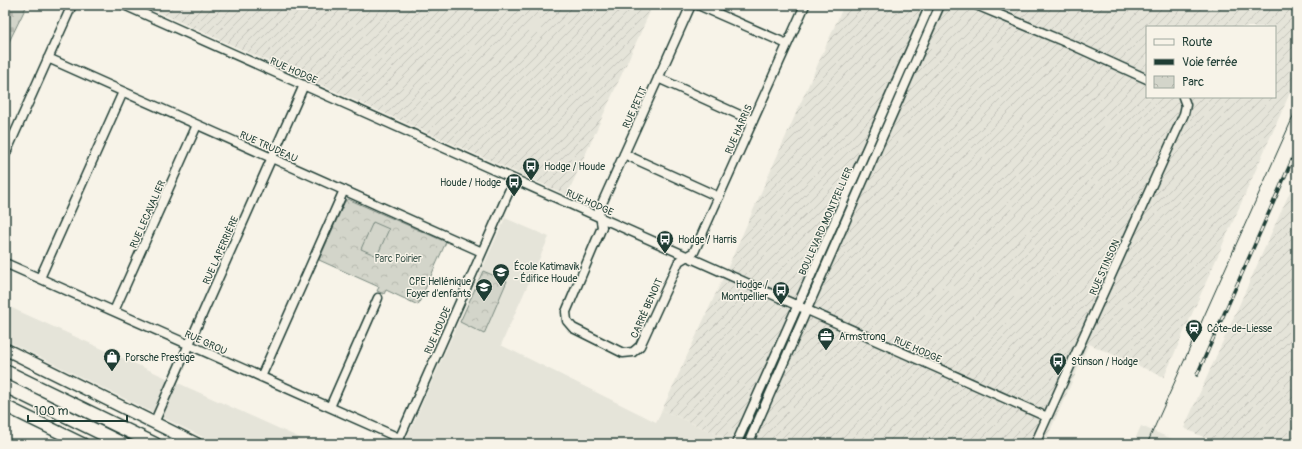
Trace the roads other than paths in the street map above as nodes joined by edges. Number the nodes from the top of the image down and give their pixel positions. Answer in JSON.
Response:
{"nodes":[{"id":1,"x":72,"y":5,"type":"edge"},
{"id":2,"x":124,"y":5,"type":"edge"},
{"id":3,"x":691,"y":5,"type":"edge"},
{"id":4,"x":698,"y":5,"type":"edge"},
{"id":5,"x":805,"y":5,"type":"edge"},
{"id":6,"x":930,"y":5,"type":"edge"},
{"id":7,"x":940,"y":5,"type":"edge"},
{"id":8,"x":976,"y":5,"type":"edge"},
{"id":9,"x":787,"y":44,"type":"junction"},
{"id":10,"x":48,"y":58,"type":"junction"},
{"id":11,"x":658,"y":78,"type":"junction"},
{"id":12,"x":1146,"y":79,"type":"edge"},
{"id":13,"x":304,"y":85,"type":"junction"},
{"id":14,"x":123,"y":92,"type":"junction"},
{"id":15,"x":1183,"y":98,"type":"edge"},
{"id":16,"x":753,"y":121,"type":"junction"},
{"id":17,"x":197,"y":125,"type":"junction"},
{"id":18,"x":624,"y":154,"type":"junction"},
{"id":19,"x":5,"y":155,"type":"edge"},
{"id":20,"x":272,"y":158,"type":"junction"},
{"id":21,"x":514,"y":180,"type":"junction"},
{"id":22,"x":344,"y":190,"type":"junction"},
{"id":23,"x":719,"y":196,"type":"junction"},
{"id":24,"x":601,"y":218,"type":"junction"},
{"id":25,"x":482,"y":252,"type":"junction"},
{"id":26,"x":686,"y":256,"type":"junction"},
{"id":27,"x":5,"y":263,"type":"edge"},
{"id":28,"x":40,"y":278,"type":"junction"},
{"id":29,"x":378,"y":298,"type":"dead end"},
{"id":30,"x":798,"y":306,"type":"junction"},
{"id":31,"x":807,"y":310,"type":"junction"},
{"id":32,"x":114,"y":311,"type":"junction"},
{"id":33,"x":188,"y":344,"type":"junction"},
{"id":34,"x":5,"y":349,"type":"edge"},
{"id":35,"x":5,"y":371,"type":"edge"},
{"id":36,"x":261,"y":377,"type":"junction"},
{"id":37,"x":5,"y":386,"type":"edge"},
{"id":38,"x":5,"y":406,"type":"edge"},
{"id":39,"x":330,"y":407,"type":"junction"},
{"id":40,"x":1047,"y":417,"type":"junction"},
{"id":41,"x":154,"y":423,"type":"junction"},
{"id":42,"x":398,"y":441,"type":"edge"},
{"id":43,"x":83,"y":444,"type":"edge"},
{"id":44,"x":123,"y":444,"type":"edge"},
{"id":45,"x":155,"y":444,"type":"edge"},
{"id":46,"x":197,"y":444,"type":"edge"},
{"id":47,"x":736,"y":444,"type":"edge"},
{"id":48,"x":748,"y":444,"type":"edge"},
{"id":49,"x":1035,"y":444,"type":"edge"}],
"edges":[{"from":1,"to":10,"type":"street"},
{"from":2,"to":13,"type":"street","name":"RUE HODGE"},
{"from":3,"to":11,"type":"street","name":"RUE PETIT"},
{"from":4,"to":9,"type":"street"},
{"from":5,"to":9,"type":"street","name":"RUE HARRIS"},
{"from":6,"to":30,"type":"street","name":"BOULEVARD MONTPELLIER"},
{"from":7,"to":31,"type":"street","name":"BOULEVARD MONTPELLIER"},
{"from":8,"to":12,"type":"street"},
{"from":9,"to":16,"type":"street","name":"RUE HARRIS"},
{"from":10,"to":14,"type":"street","name":"RUE TRUDEAU"},
{"from":10,"to":19,"type":"street"},
{"from":11,"to":16,"type":"street"},
{"from":11,"to":18,"type":"street","name":"RUE PETIT"},
{"from":13,"to":20,"type":"street","name":"RUE LAPERRIÈRE"},
{"from":13,"to":21,"type":"street","name":"RUE HODGE"},
{"from":14,"to":17,"type":"street","name":"RUE TRUDEAU"},
{"from":14,"to":28,"type":"street"},
{"from":15,"to":40,"type":"street","name":"RUE STINSON"},
{"from":16,"to":23,"type":"street","name":"RUE HARRIS"},
{"from":17,"to":20,"type":"street","name":"RUE TRUDEAU"},
{"from":17,"to":32,"type":"street","name":"RUE LECAVALIER"},
{"from":18,"to":23,"type":"street"},
{"from":18,"to":24,"type":"street","name":"RUE PETIT"},
{"from":20,"to":22,"type":"street","name":"RUE TRUDEAU"},
{"from":20,"to":33,"type":"street","name":"RUE LAPERRIÈRE"},
{"from":21,"to":24,"type":"street","name":"RUE HODGE"},
{"from":21,"to":25,"type":"street","name":"RUE HOUDE"},
{"from":22,"to":25,"type":"street","name":"RUE TRUDEAU"},
{"from":22,"to":36,"type":"street"},
{"from":23,"to":26,"type":"street","name":"RUE HARRIS"},
{"from":24,"to":26,"type":"street","name":"RUE HODGE"},
{"from":24,"to":26,"type":"street","name":"CARRÉ BENOIT"},
{"from":25,"to":42,"type":"street","name":"RUE HOUDE"},
{"from":26,"to":30,"type":"street","name":"RUE HODGE"},
{"from":27,"to":28,"type":"street","name":"RUE GROU"},
{"from":28,"to":32,"type":"street","name":"RUE GROU"},
{"from":29,"to":39,"type":"street"},
{"from":30,"to":31,"type":"street","name":"RUE HODGE"},
{"from":30,"to":47,"type":"street","name":"BOULEVARD MONTPELLIER"},
{"from":31,"to":40,"type":"street","name":"RUE HODGE"},
{"from":31,"to":48,"type":"street","name":"BOULEVARD MONTPELLIER"},
{"from":32,"to":33,"type":"street","name":"RUE GROU"},
{"from":33,"to":36,"type":"street","name":"RUE GROU"},
{"from":33,"to":41,"type":"street","name":"RUE LAPERRIÈRE"},
{"from":34,"to":41,"type":"main road"},
{"from":35,"to":45,"type":"highway"},
{"from":36,"to":39,"type":"street","name":"RUE GROU"},
{"from":37,"to":44,"type":"highway"},
{"from":38,"to":43,"type":"main road"},
{"from":39,"to":42,"type":"street","name":"RUE GROU"},
{"from":40,"to":49,"type":"street","name":"RUE STINSON"},
{"from":41,"to":46,"type":"main road"}]}
